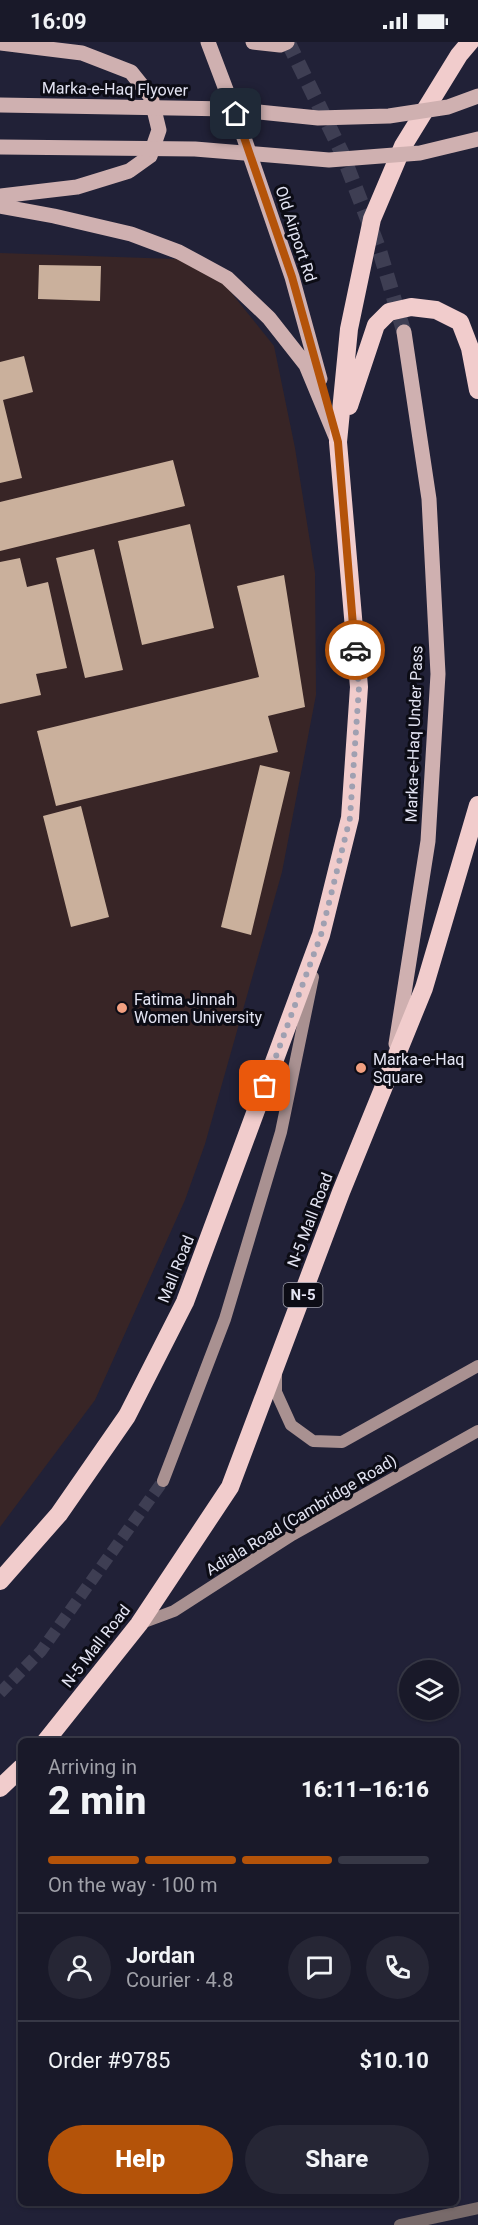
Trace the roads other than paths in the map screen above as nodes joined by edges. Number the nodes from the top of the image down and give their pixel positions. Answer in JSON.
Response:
{"nodes":[{"id":1,"x":208,"y":42,"type":"edge"},
{"id":2,"x":253,"y":42,"type":"edge"},
{"id":3,"x":287,"y":42,"type":"edge"},
{"id":4,"x":470,"y":42,"type":"edge"},
{"id":5,"x":0,"y":43,"type":"edge"},
{"id":6,"x":478,"y":96,"type":"edge"},
{"id":7,"x":0,"y":105,"type":"edge"},
{"id":8,"x":478,"y":139,"type":"edge"},
{"id":9,"x":0,"y":147,"type":"edge"},
{"id":10,"x":0,"y":196,"type":"edge"},
{"id":11,"x":0,"y":206,"type":"edge"},
{"id":12,"x":404,"y":332,"type":"tunnel mouth"},
{"id":13,"x":478,"y":390,"type":"edge"},
{"id":14,"x":338,"y":442,"type":"junction"},
{"id":15,"x":478,"y":805,"type":"edge"},
{"id":16,"x":321,"y":935,"type":"junction"},
{"id":17,"x":393,"y":1065,"type":"junction"},
{"id":18,"x":276,"y":1364,"type":"junction"},
{"id":19,"x":478,"y":1366,"type":"edge"},
{"id":20,"x":478,"y":1431,"type":"edge"},
{"id":21,"x":163,"y":1481,"type":"tunnel mouth"},
{"id":22,"x":0,"y":1581,"type":"edge"},
{"id":23,"x":139,"y":1624,"type":"junction"},
{"id":24,"x":48,"y":1738,"type":"edge"},
{"id":25,"x":18,"y":1771,"type":"edge"},
{"id":26,"x":0,"y":1788,"type":"edge"},
{"id":27,"x":478,"y":2208,"type":"edge"},
{"id":28,"x":400,"y":2225,"type":"edge"}],
"edges":[{"from":1,"to":14,"type":"main road","name":"Old Airport Rd"},
{"from":2,"to":3,"type":"main road"},
{"from":4,"to":14,"type":"highway"},
{"from":5,"to":10,"type":"main road"},
{"from":6,"to":7,"type":"main road","name":"Marka-e-Haq Flyover","bridge":true},
{"from":8,"to":9,"type":"main road","bridge":true},
{"from":11,"to":14,"type":"main road"},
{"from":12,"to":17,"type":"main road","name":"Marka-e-Haq Under Pass"},
{"from":13,"to":14,"type":"highway"},
{"from":14,"to":16,"type":"highway","name":"Mall Road"},
{"from":15,"to":17,"type":"highway","name":"N-5 Mall Road","number":"N-5"},
{"from":16,"to":21,"type":"main road"},
{"from":16,"to":22,"type":"highway","name":"Mall Road"},
{"from":17,"to":18,"type":"highway","name":"N-5 Mall Road","number":"N-5"},
{"from":18,"to":19,"type":"main road"},
{"from":18,"to":23,"type":"highway","name":"N-5 Mall Road","number":"N-5"},
{"from":20,"to":23,"type":"main road","name":"Adiala Road (Cambridge Road)"},
{"from":23,"to":24,"type":"highway","name":"N-5 Mall Road","number":"N-5"},
{"from":25,"to":26,"type":"highway"},
{"from":27,"to":28,"type":"street"}]}
